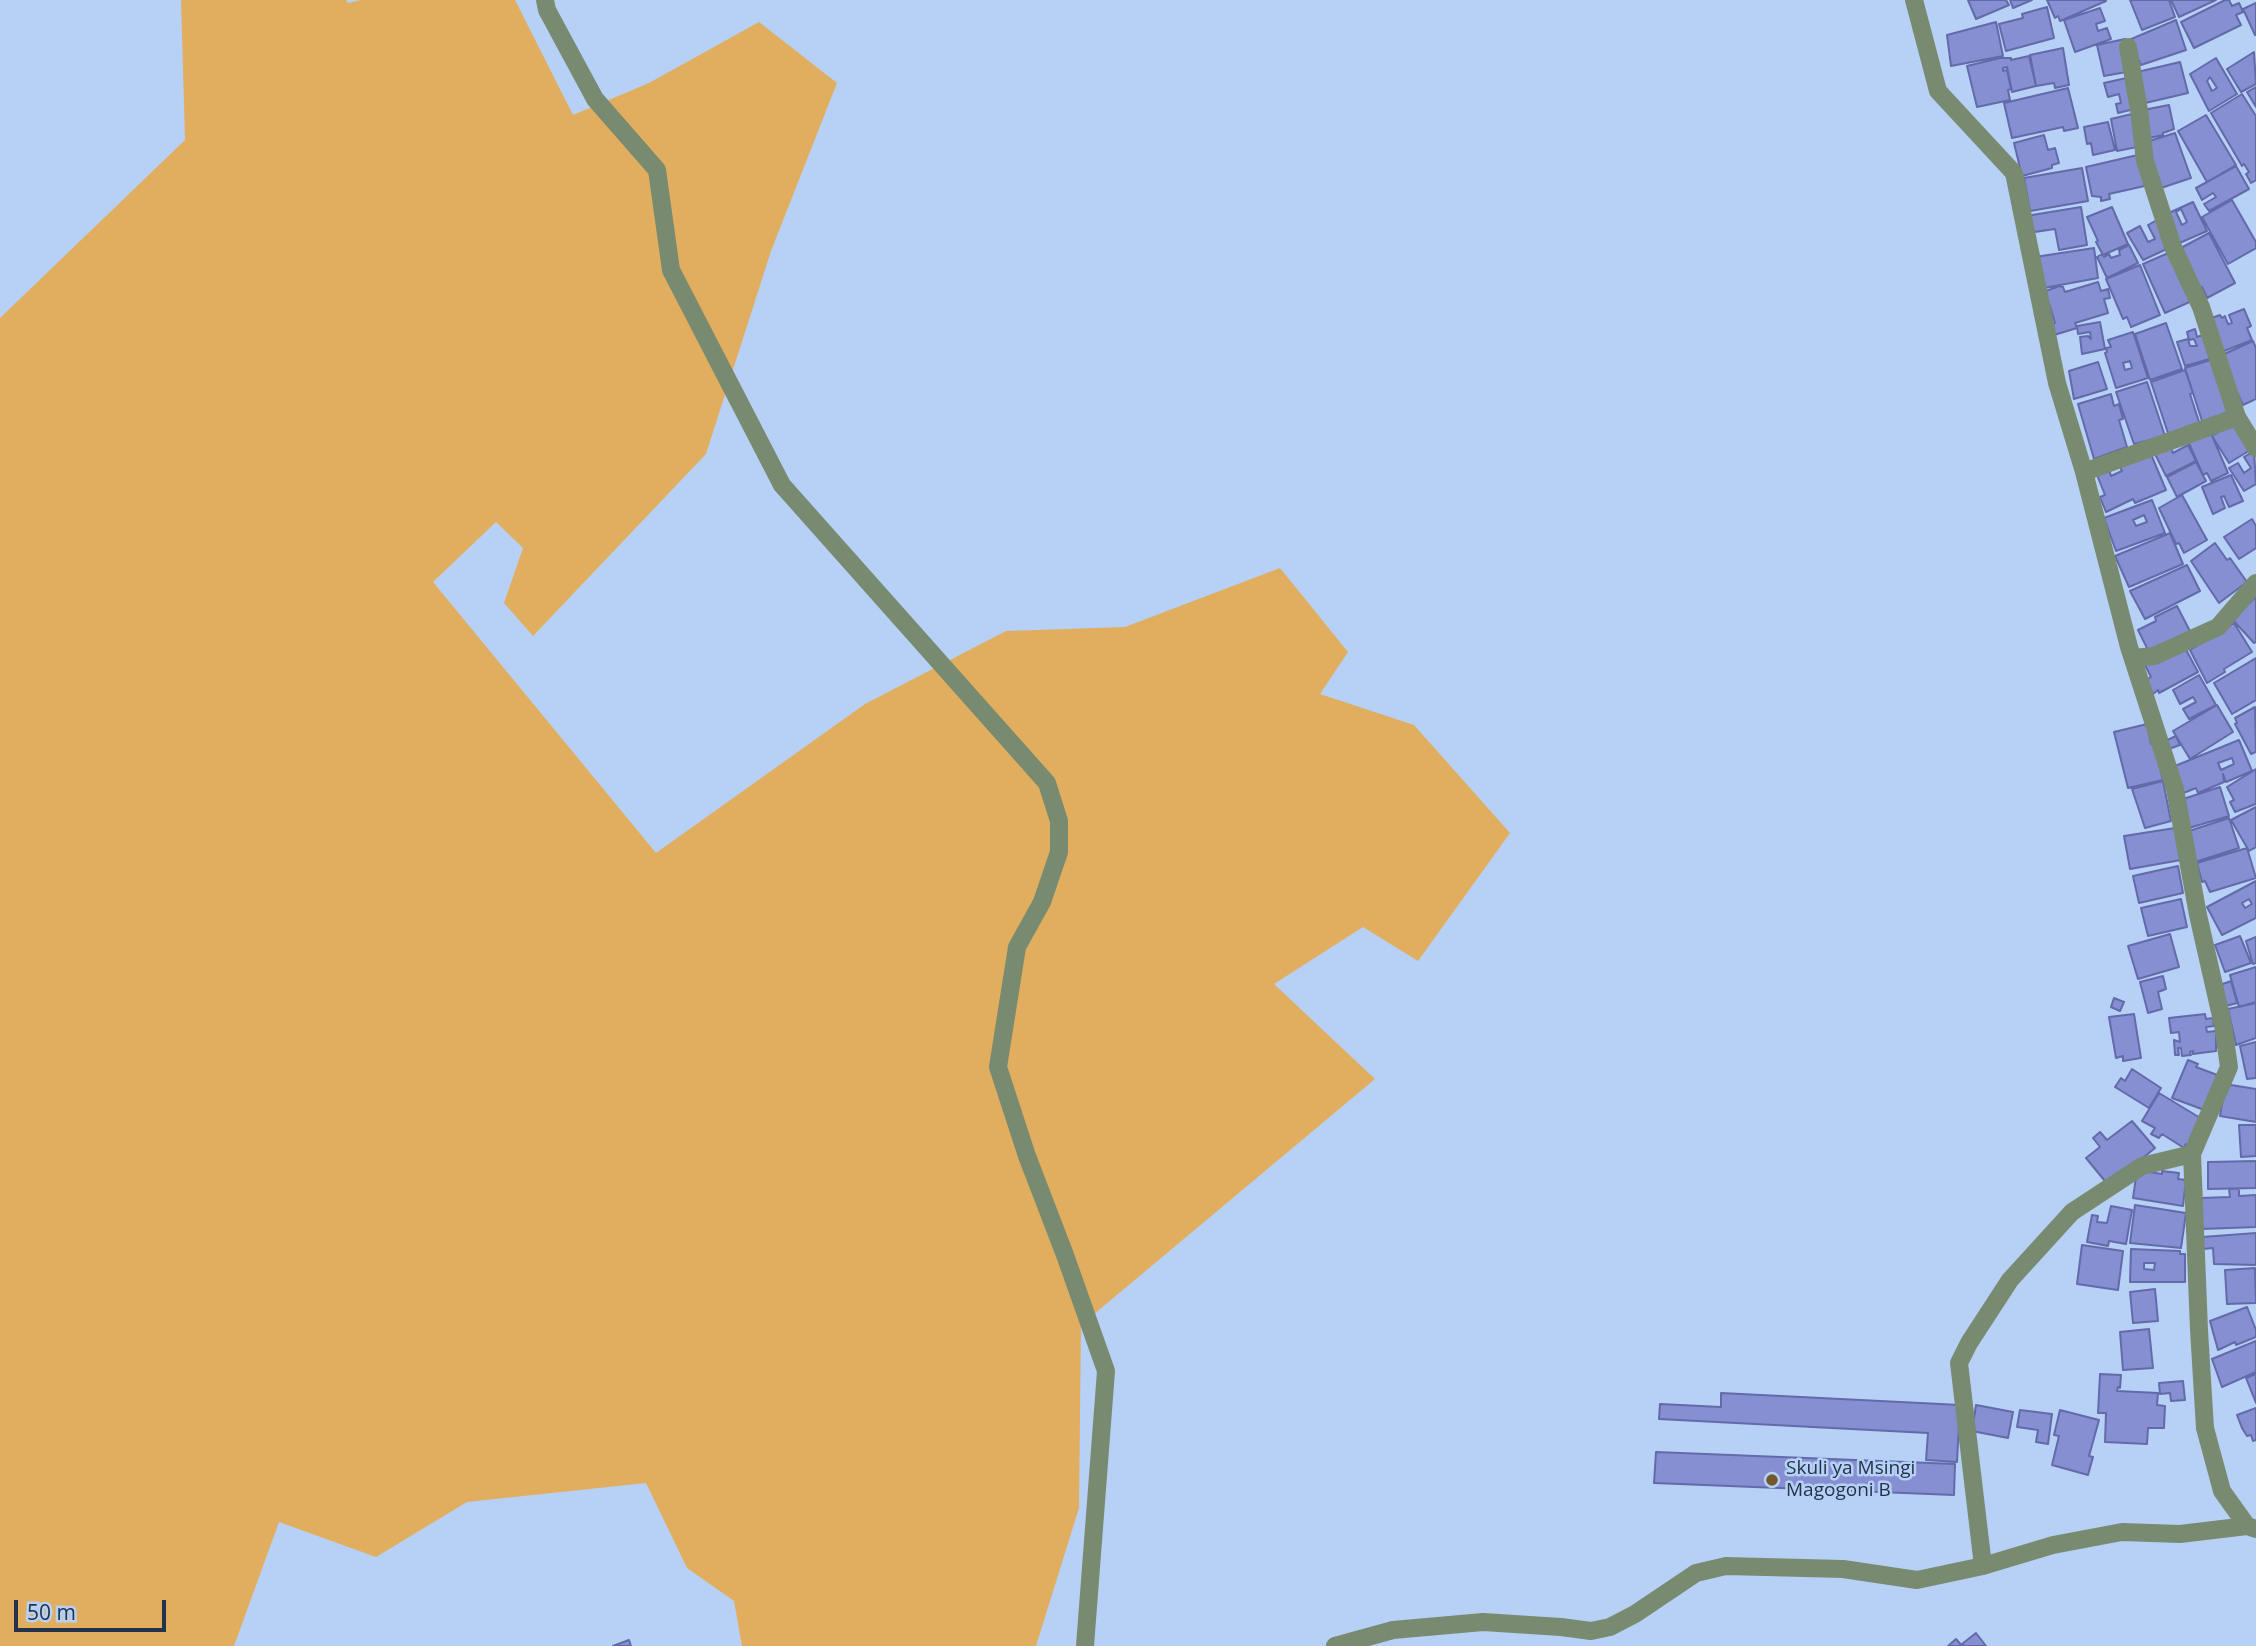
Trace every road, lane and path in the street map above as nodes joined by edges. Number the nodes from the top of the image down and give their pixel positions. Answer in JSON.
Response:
{"nodes":[{"id":1,"x":545,"y":0,"type":"edge"},
{"id":2,"x":1914,"y":0,"type":"edge"},
{"id":3,"x":2128,"y":47,"type":"dead end"},
{"id":4,"x":2237,"y":418,"type":"junction"},
{"id":5,"x":2256,"y":447,"type":"edge"},
{"id":6,"x":2084,"y":472,"type":"junction"},
{"id":7,"x":2256,"y":583,"type":"edge"},
{"id":8,"x":2133,"y":658,"type":"junction"},
{"id":9,"x":2192,"y":1154,"type":"junction"},
{"id":10,"x":2251,"y":1527,"type":"edge"},
{"id":11,"x":1983,"y":1566,"type":"junction"},
{"id":12,"x":1085,"y":1646,"type":"edge"},
{"id":13,"x":1335,"y":1646,"type":"edge"}],
"edges":[{"from":1,"to":12,"type":"street"},
{"from":2,"to":6,"type":"street"},
{"from":3,"to":4,"type":"street"},
{"from":4,"to":5,"type":"street"},
{"from":4,"to":6,"type":"street"},
{"from":6,"to":8,"type":"street"},
{"from":7,"to":8,"type":"street"},
{"from":8,"to":9,"type":"street"},
{"from":9,"to":10,"type":"street"},
{"from":9,"to":11,"type":"street"},
{"from":10,"to":11,"type":"street"},
{"from":11,"to":13,"type":"street"}]}
